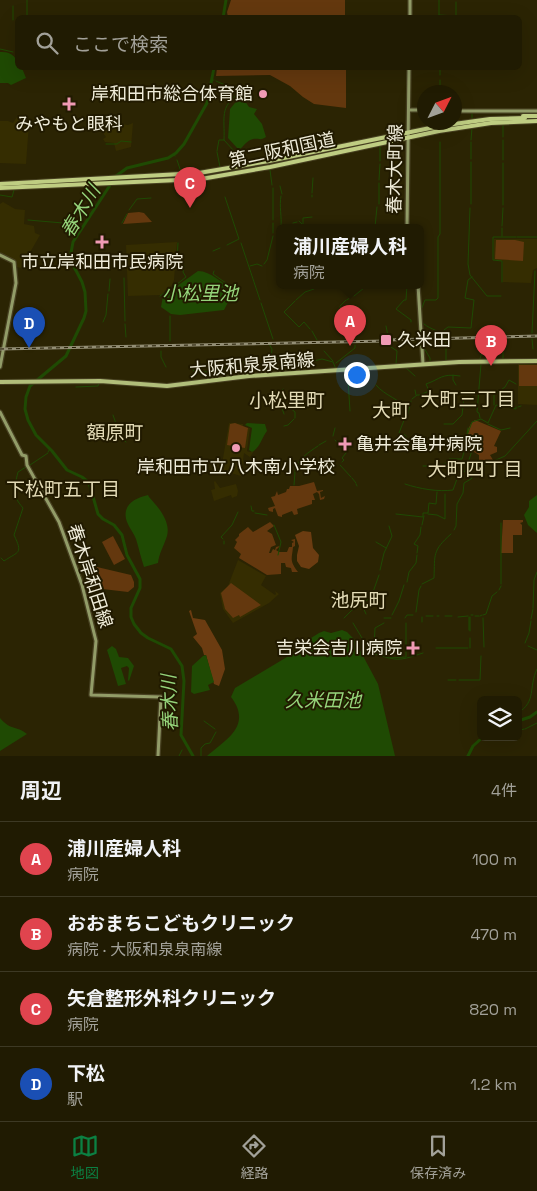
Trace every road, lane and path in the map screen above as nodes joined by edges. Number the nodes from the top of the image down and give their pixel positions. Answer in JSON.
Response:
{"nodes":[{"id":1,"x":410,"y":0,"type":"edge"},
{"id":2,"x":410,"y":15,"type":"edge"},
{"id":3,"x":409,"y":70,"type":"edge"},
{"id":4,"x":409,"y":110,"type":"junction"},
{"id":5,"x":417,"y":110,"type":"edge"},
{"id":6,"x":462,"y":110,"type":"edge"},
{"id":7,"x":537,"y":111,"type":"edge"},
{"id":8,"x":537,"y":119,"type":"edge"},
{"id":9,"x":506,"y":120,"type":"junction"},
{"id":10,"x":409,"y":135,"type":"junction"},
{"id":11,"x":0,"y":184,"type":"edge"},
{"id":12,"x":0,"y":188,"type":"edge"},
{"id":13,"x":408,"y":224,"type":"edge"},
{"id":14,"x":0,"y":255,"type":"edge"},
{"id":15,"x":418,"y":289,"type":"edge"},
{"id":16,"x":537,"y":361,"type":"edge"},
{"id":17,"x":423,"y":364,"type":"junction"},
{"id":18,"x":0,"y":367,"type":"edge"},
{"id":19,"x":0,"y":382,"type":"edge"},
{"id":20,"x":0,"y":412,"type":"edge"},
{"id":21,"x":158,"y":756,"type":"edge"}],
"edges":[{"from":1,"to":2,"type":"main road"},
{"from":3,"to":4,"type":"main road","name":"春木大町線"},
{"from":4,"to":5,"type":"main road"},
{"from":4,"to":10,"type":"main road","name":"春木大町線"},
{"from":6,"to":7,"type":"main road"},
{"from":8,"to":9,"type":"highway"},
{"from":8,"to":9,"type":"highway","name":"第二阪和国道"},
{"from":8,"to":9,"type":"highway"},
{"from":9,"to":10,"type":"highway","name":"第二阪和国道"},
{"from":10,"to":11,"type":"highway","name":"第二阪和国道"},
{"from":10,"to":12,"type":"highway","name":"第二阪和国道"},
{"from":10,"to":13,"type":"main road","name":"春木大町線"},
{"from":14,"to":18,"type":"main road"},
{"from":15,"to":17,"type":"main road"},
{"from":16,"to":17,"type":"main road","name":"大阪和泉泉南線"},
{"from":17,"to":19,"type":"main road","name":"大阪和泉泉南線"},
{"from":20,"to":21,"type":"main road","name":"春木岸和田線"}]}
